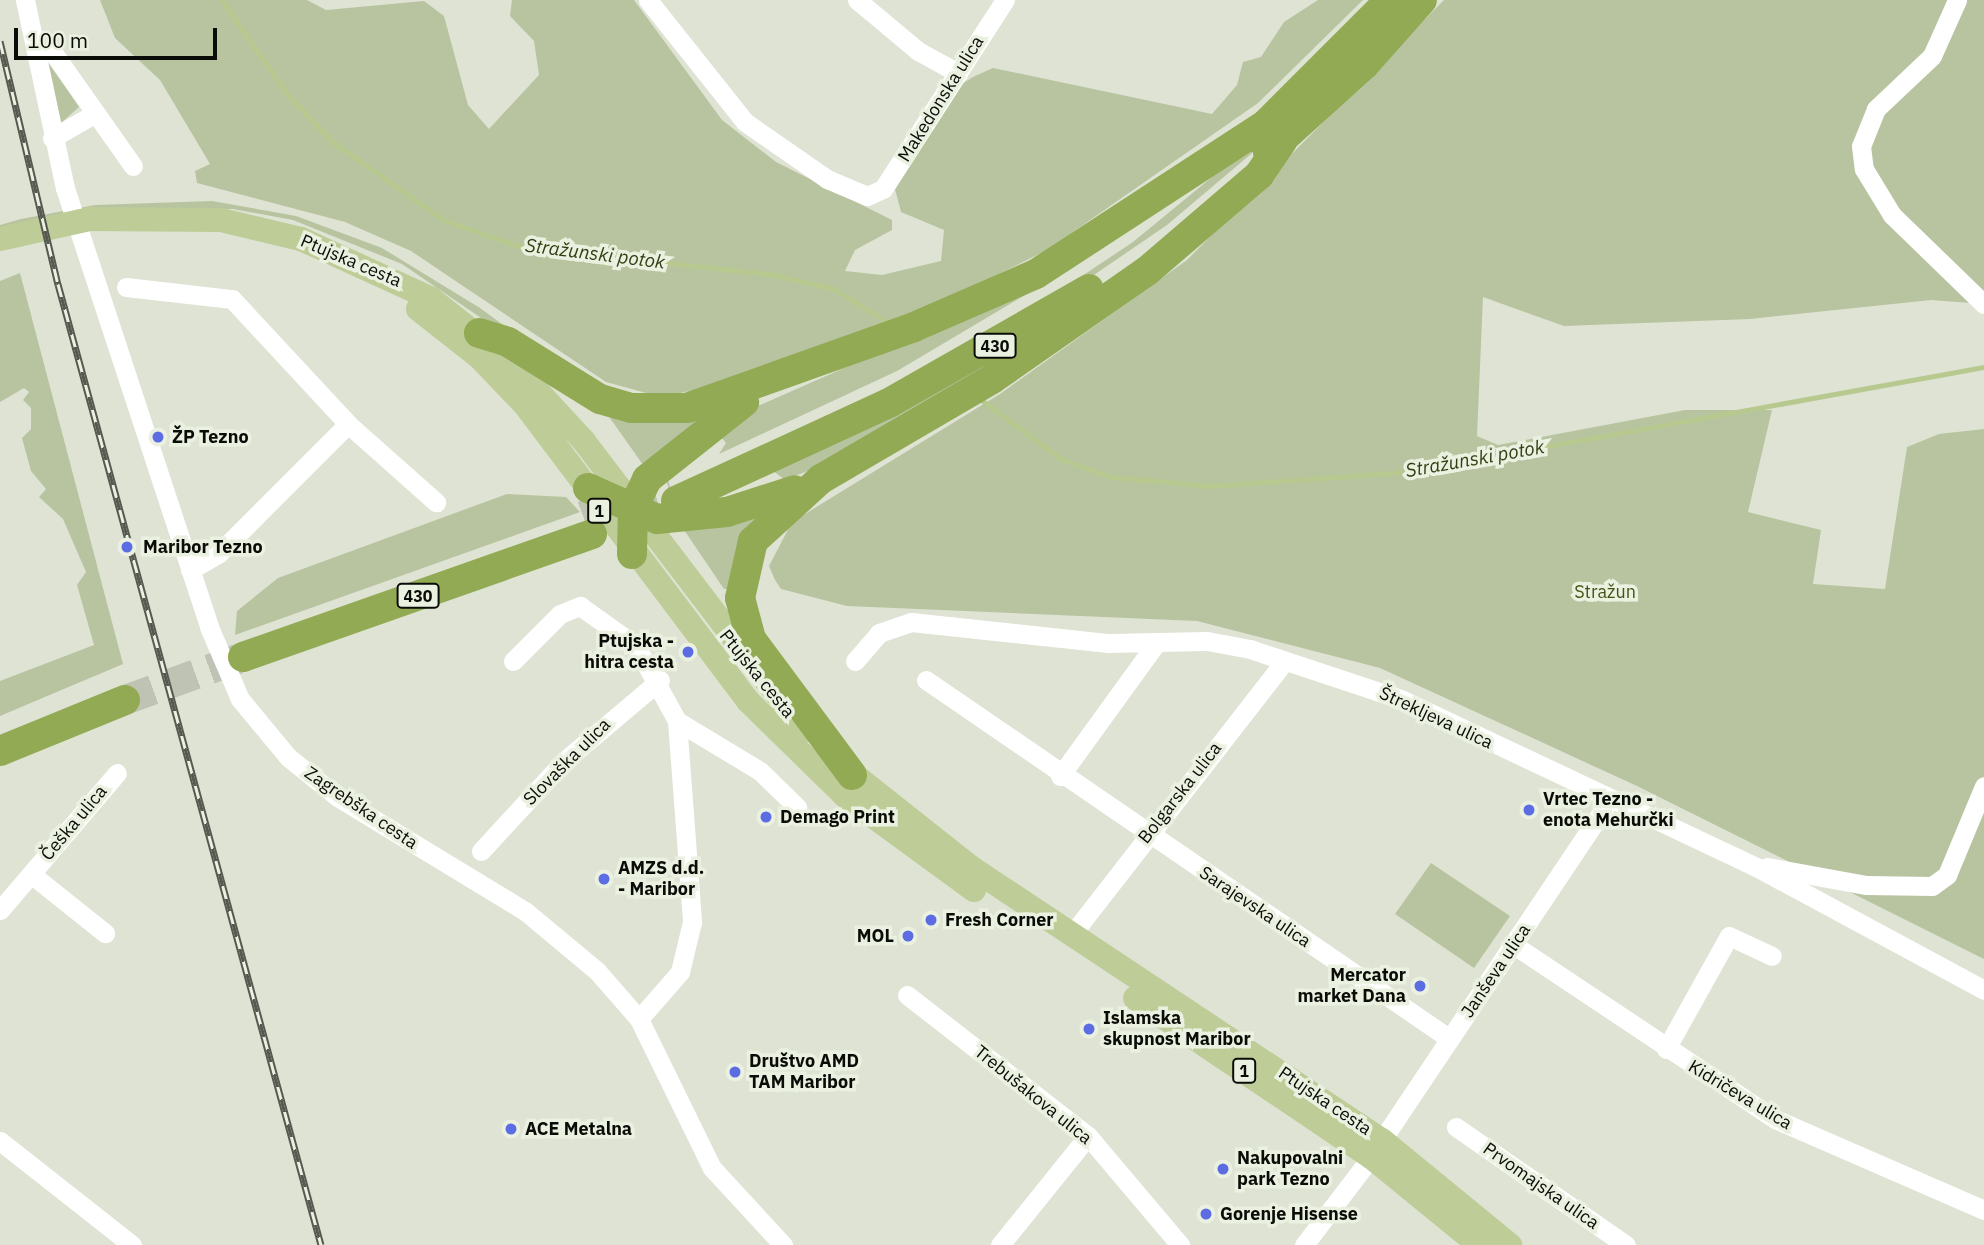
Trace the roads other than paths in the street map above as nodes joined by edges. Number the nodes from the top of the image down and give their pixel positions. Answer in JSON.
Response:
{"nodes":[{"id":1,"x":25,"y":0,"type":"edge"},
{"id":2,"x":648,"y":0,"type":"edge"},
{"id":3,"x":857,"y":0,"type":"edge"},
{"id":4,"x":1005,"y":0,"type":"edge"},
{"id":5,"x":1390,"y":0,"type":"edge"},
{"id":6,"x":1422,"y":0,"type":"edge"},
{"id":7,"x":1957,"y":0,"type":"edge"},
{"id":8,"x":54,"y":54,"type":"dead end"},
{"id":9,"x":958,"y":73,"type":"junction"},
{"id":10,"x":94,"y":114,"type":"junction"},
{"id":11,"x":1275,"y":132,"type":"junction"},
{"id":12,"x":52,"y":138,"type":"junction"},
{"id":13,"x":133,"y":166,"type":"dead end"},
{"id":14,"x":0,"y":239,"type":"edge"},
{"id":15,"x":0,"y":254,"type":"edge"},
{"id":16,"x":126,"y":288,"type":"dead end"},
{"id":17,"x":1984,"y":304,"type":"edge"},
{"id":18,"x":479,"y":333,"type":"junction"},
{"id":19,"x":809,"y":367,"type":"junction"},
{"id":20,"x":348,"y":424,"type":"junction"},
{"id":21,"x":821,"y":479,"type":"junction"},
{"id":22,"x":672,"y":492,"type":"tunnel mouth"},
{"id":23,"x":436,"y":502,"type":"dead end"},
{"id":24,"x":633,"y":508,"type":"junction"},
{"id":25,"x":588,"y":513,"type":"junction"},
{"id":26,"x":632,"y":554,"type":"junction"},
{"id":27,"x":190,"y":570,"type":"junction"},
{"id":28,"x":1157,"y":642,"type":"junction"},
{"id":29,"x":240,"y":648,"type":"tunnel mouth"},
{"id":30,"x":513,"y":661,"type":"dead end"},
{"id":31,"x":855,"y":661,"type":"dead end"},
{"id":32,"x":1283,"y":663,"type":"junction"},
{"id":33,"x":660,"y":680,"type":"junction"},
{"id":34,"x":926,"y":680,"type":"dead end"},
{"id":35,"x":677,"y":721,"type":"junction"},
{"id":36,"x":0,"y":731,"type":"edge"},
{"id":37,"x":0,"y":751,"type":"edge"},
{"id":38,"x":117,"y":773,"type":"dead end"},
{"id":39,"x":852,"y":775,"type":"junction"},
{"id":40,"x":1060,"y":776,"type":"junction"},
{"id":41,"x":1984,"y":786,"type":"edge"},
{"id":42,"x":1609,"y":802,"type":"junction"},
{"id":43,"x":797,"y":807,"type":"dead end"},
{"id":44,"x":1148,"y":834,"type":"junction"},
{"id":45,"x":481,"y":852,"type":"dead end"},
{"id":46,"x":1756,"y":867,"type":"junction"},
{"id":47,"x":31,"y":874,"type":"junction"},
{"id":48,"x":0,"y":911,"type":"edge"},
{"id":49,"x":1080,"y":925,"type":"dead end"},
{"id":50,"x":105,"y":933,"type":"dead end"},
{"id":51,"x":1514,"y":945,"type":"junction"},
{"id":52,"x":1772,"y":956,"type":"dead end"},
{"id":53,"x":1984,"y":990,"type":"edge"},
{"id":54,"x":907,"y":995,"type":"dead end"},
{"id":55,"x":639,"y":1019,"type":"junction"},
{"id":56,"x":1450,"y":1039,"type":"junction"},
{"id":57,"x":1666,"y":1049,"type":"junction"},
{"id":58,"x":1456,"y":1127,"type":"dead end"},
{"id":59,"x":1087,"y":1136,"type":"junction"},
{"id":60,"x":0,"y":1141,"type":"edge"},
{"id":61,"x":1377,"y":1149,"type":"junction"},
{"id":62,"x":1984,"y":1210,"type":"edge"},
{"id":63,"x":1177,"y":1242,"type":"edge"},
{"id":64,"x":132,"y":1245,"type":"edge"},
{"id":65,"x":783,"y":1245,"type":"edge"},
{"id":66,"x":1000,"y":1245,"type":"edge"},
{"id":67,"x":1304,"y":1245,"type":"edge"},
{"id":68,"x":1479,"y":1245,"type":"edge"},
{"id":69,"x":1510,"y":1245,"type":"edge"},
{"id":70,"x":1626,"y":1245,"type":"edge"}],
"edges":[{"from":1,"to":12,"type":"street"},
{"from":2,"to":9,"type":"street","name":"Makedonska ulica"},
{"from":3,"to":9,"type":"street"},
{"from":4,"to":9,"type":"street","name":"Makedonska ulica"},
{"from":5,"to":11,"type":"highway","number":"430"},
{"from":6,"to":11,"type":"highway","number":"430"},
{"from":7,"to":17,"type":"street"},
{"from":8,"to":10,"type":"street"},
{"from":10,"to":12,"type":"street"},
{"from":10,"to":13,"type":"street"},
{"from":11,"to":19,"type":"highway"},
{"from":11,"to":21,"type":"highway"},
{"from":11,"to":22,"type":"highway","number":"430"},
{"from":12,"to":27,"type":"street","name":"Zagrebška cesta"},
{"from":14,"to":18,"type":"main road","name":"Ptujska cesta","number":"1"},
{"from":15,"to":25,"type":"main road","name":"Ptujska cesta","number":"1"},
{"from":16,"to":20,"type":"street"},
{"from":18,"to":19,"type":"highway"},
{"from":18,"to":24,"type":"main road","name":"Ptujska cesta","number":"1"},
{"from":19,"to":24,"type":"highway"},
{"from":20,"to":23,"type":"street"},
{"from":20,"to":27,"type":"street"},
{"from":21,"to":24,"type":"highway"},
{"from":21,"to":39,"type":"highway"},
{"from":24,"to":25,"type":"highway"},
{"from":24,"to":26,"type":"highway"},
{"from":24,"to":39,"type":"main road","name":"Ptujska cesta","number":"1"},
{"from":25,"to":26,"type":"main road","name":"Ptujska cesta","number":"1"},
{"from":25,"to":29,"type":"highway","number":"430"},
{"from":26,"to":61,"type":"main road","name":"Ptujska cesta","number":"1"},
{"from":27,"to":55,"type":"street","name":"Zagrebška cesta"},
{"from":28,"to":31,"type":"street","name":"Štrekljeva ulica"},
{"from":28,"to":32,"type":"street","name":"Štrekljeva ulica"},
{"from":28,"to":40,"type":"street"},
{"from":30,"to":33,"type":"street"},
{"from":32,"to":42,"type":"street","name":"Štrekljeva ulica"},
{"from":32,"to":44,"type":"street","name":"Bolgarska ulica"},
{"from":33,"to":35,"type":"street"},
{"from":33,"to":45,"type":"street","name":"Slovaška ulica"},
{"from":34,"to":40,"type":"street","name":"Sarajevska ulica"},
{"from":35,"to":43,"type":"street"},
{"from":35,"to":55,"type":"street"},
{"from":36,"to":37,"type":"highway"},
{"from":38,"to":47,"type":"street","name":"Češka ulica"},
{"from":39,"to":61,"type":"main road","name":"Ptujska cesta","number":"1"},
{"from":40,"to":44,"type":"street","name":"Sarajevska ulica"},
{"from":41,"to":46,"type":"street"},
{"from":42,"to":46,"type":"street","name":"Štrekljeva ulica"},
{"from":42,"to":51,"type":"street","name":"Janševa ulica"},
{"from":44,"to":49,"type":"street","name":"Bolgarska ulica"},
{"from":44,"to":56,"type":"street","name":"Sarajevska ulica"},
{"from":46,"to":53,"type":"street","name":"Štrekljeva ulica"},
{"from":47,"to":48,"type":"street","name":"Češka ulica"},
{"from":47,"to":50,"type":"street","name":"Češka ulica"},
{"from":51,"to":56,"type":"street","name":"Janševa ulica"},
{"from":51,"to":57,"type":"street","name":"Kidričeva ulica"},
{"from":52,"to":57,"type":"street"},
{"from":54,"to":59,"type":"street","name":"Trebušakova ulica"},
{"from":55,"to":65,"type":"street","name":"Zagrebška cesta"},
{"from":56,"to":61,"type":"street","name":"Janševa ulica"},
{"from":57,"to":62,"type":"street","name":"Kidričeva ulica"},
{"from":58,"to":70,"type":"street","name":"Prvomajska ulica"},
{"from":59,"to":63,"type":"street","name":"Trebušakova ulica"},
{"from":59,"to":66,"type":"street"},
{"from":60,"to":64,"type":"street"},
{"from":61,"to":67,"type":"street","name":"Janševa ulica"},
{"from":61,"to":68,"type":"main road","name":"Ptujska cesta","number":"1"},
{"from":61,"to":69,"type":"main road","name":"Ptujska cesta","number":"1"}]}
